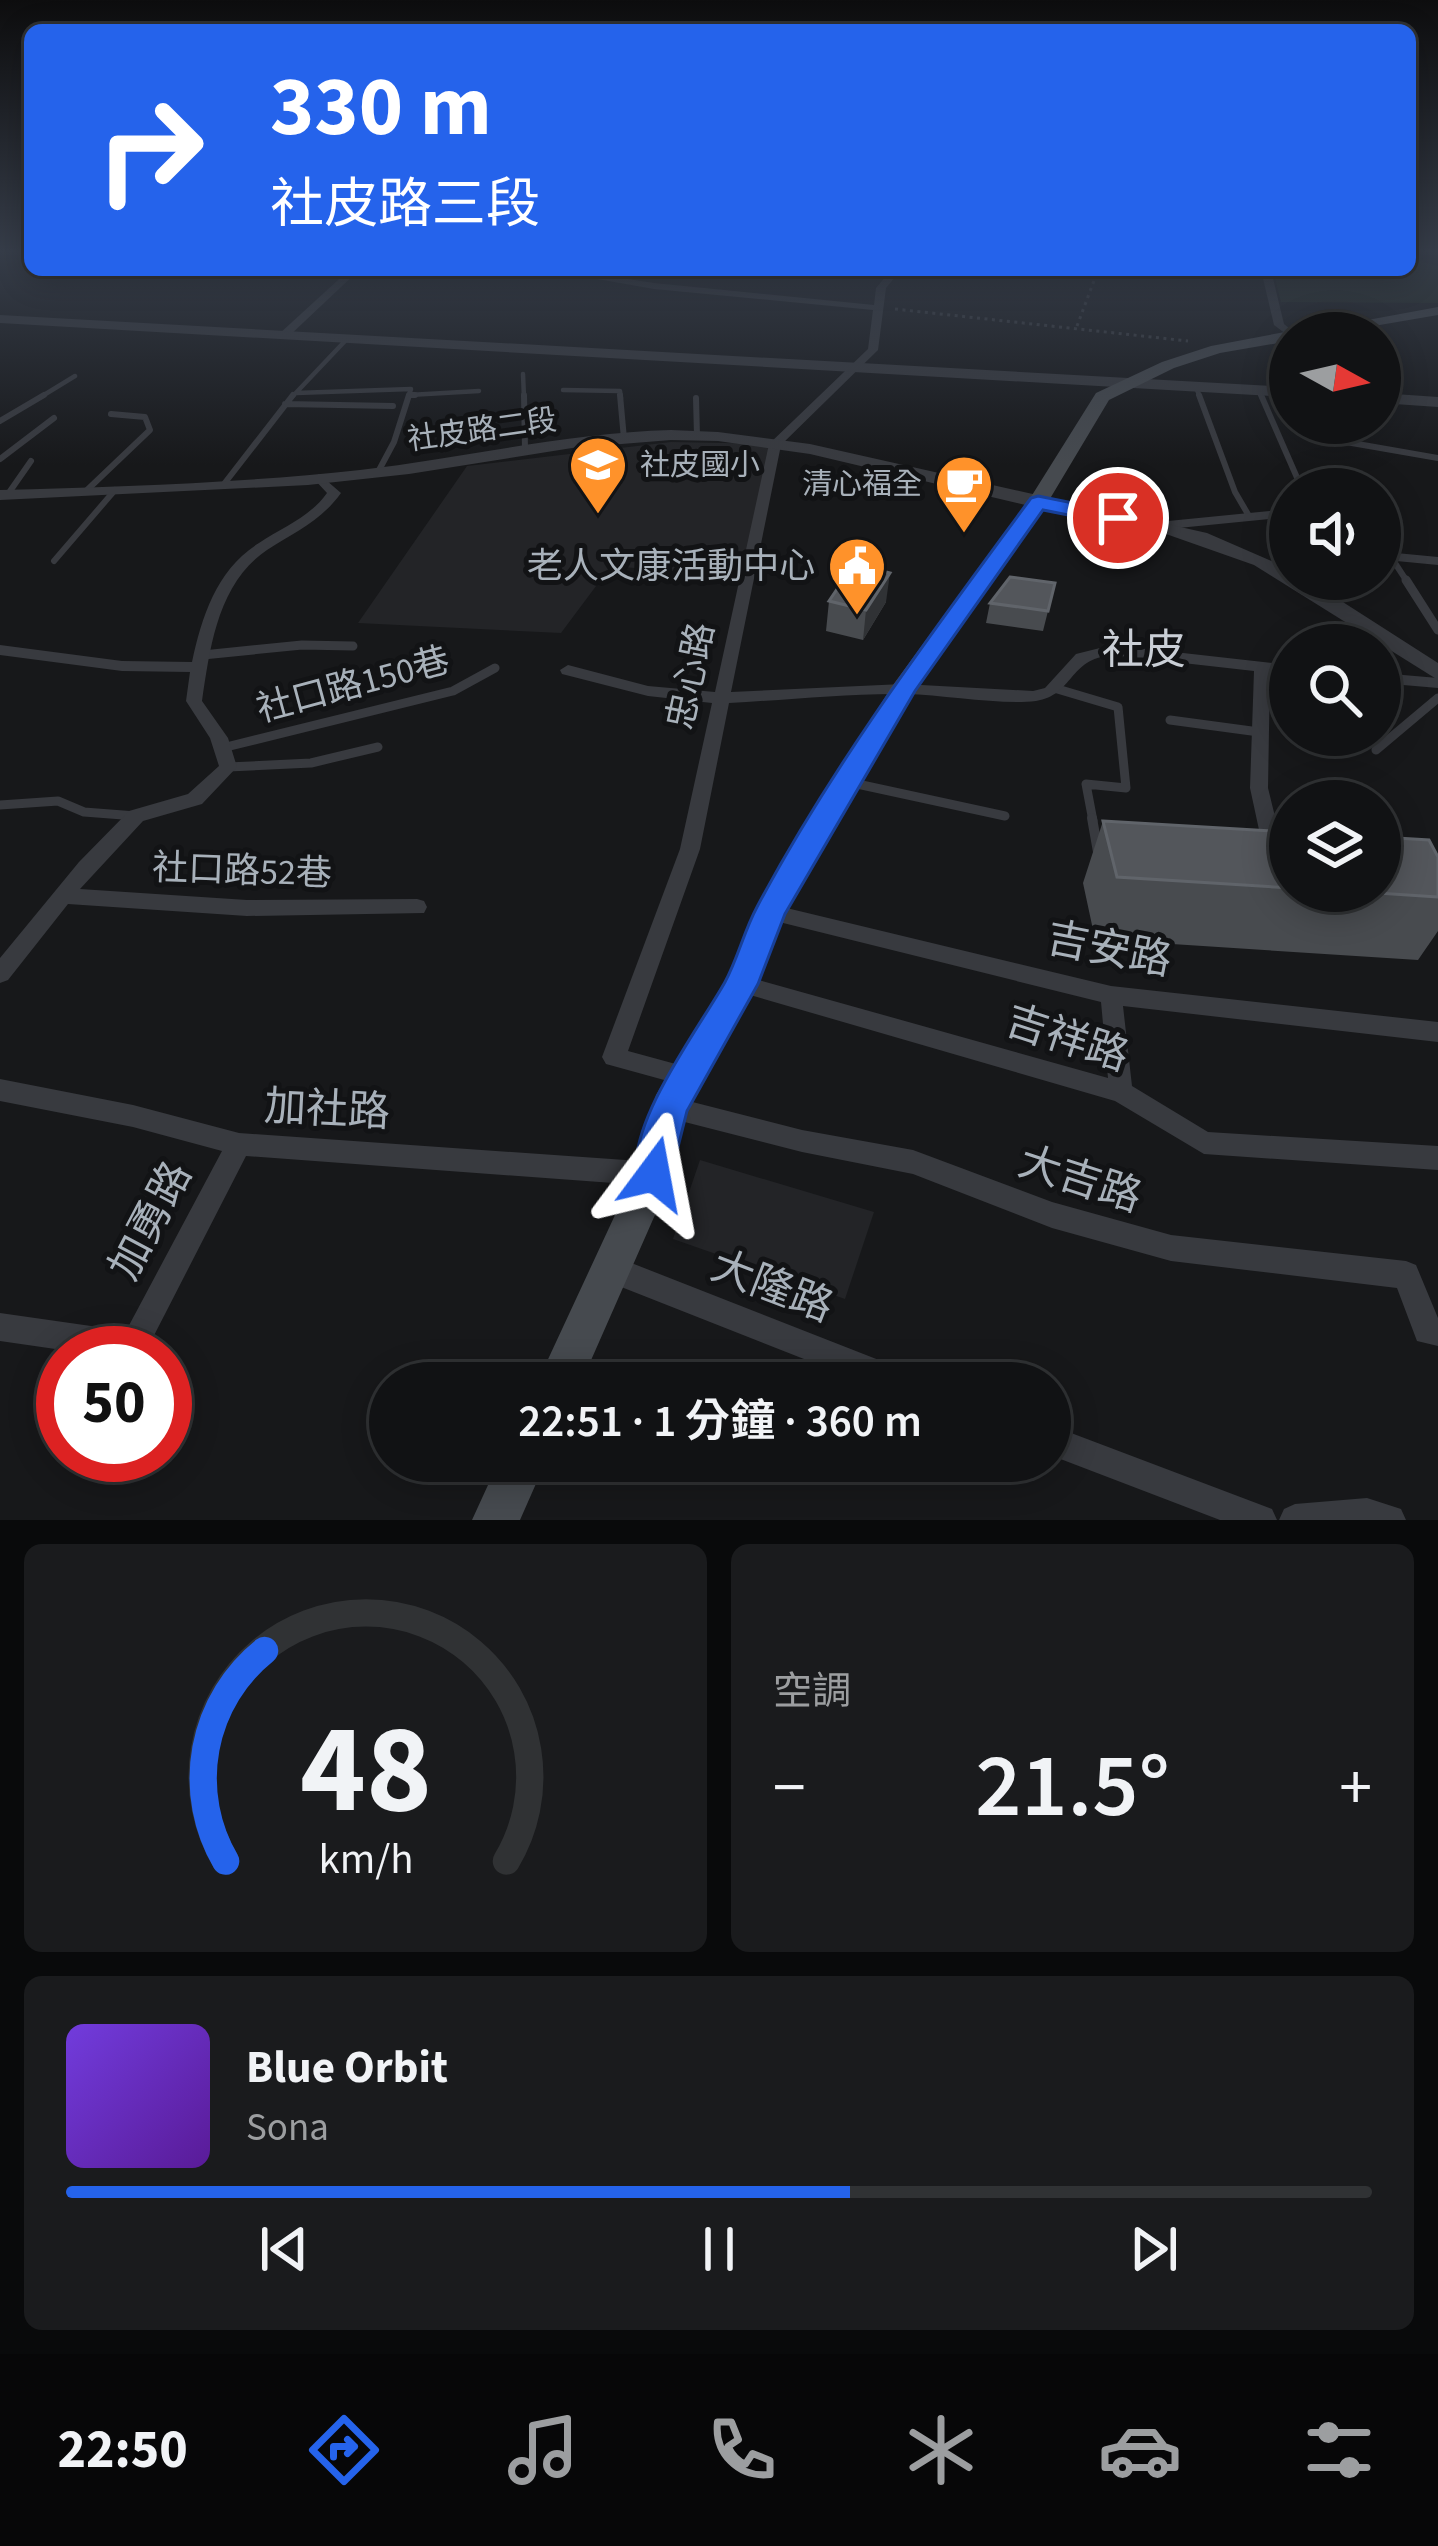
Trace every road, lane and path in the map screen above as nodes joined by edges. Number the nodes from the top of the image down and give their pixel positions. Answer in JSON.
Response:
{"nodes":[{"id":1,"x":62,"y":323,"type":"edge"},
{"id":2,"x":299,"y":323,"type":"edge"},
{"id":3,"x":877,"y":323,"type":"edge"},
{"id":4,"x":1026,"y":323,"type":"edge"},
{"id":5,"x":1078,"y":323,"type":"edge"},
{"id":6,"x":1076,"y":328,"type":"junction"},
{"id":7,"x":284,"y":337,"type":"junction"},
{"id":8,"x":1269,"y":339,"type":"edge"},
{"id":9,"x":346,"y":340,"type":"junction"},
{"id":10,"x":1217,"y":349,"type":"junction"},
{"id":11,"x":855,"y":368,"type":"junction"},
{"id":12,"x":524,"y":374,"type":"dead end"},
{"id":13,"x":75,"y":376,"type":"dead end"},
{"id":14,"x":1125,"y":382,"type":"junction"},
{"id":15,"x":1196,"y":386,"type":"junction"},
{"id":16,"x":563,"y":390,"type":"dead end"},
{"id":17,"x":1258,"y":390,"type":"junction"},
{"id":18,"x":1269,"y":391,"type":"edge"},
{"id":19,"x":478,"y":392,"type":"dead end"},
{"id":20,"x":296,"y":393,"type":"junction"},
{"id":21,"x":409,"y":395,"type":"junction"},
{"id":22,"x":696,"y":398,"type":"dead end"},
{"id":23,"x":1401,"y":399,"type":"edge"},
{"id":24,"x":1438,"y":402,"type":"edge"},
{"id":25,"x":285,"y":404,"type":"junction"},
{"id":26,"x":393,"y":406,"type":"dead end"},
{"id":27,"x":111,"y":414,"type":"dead end"},
{"id":28,"x":54,"y":418,"type":"dead end"},
{"id":29,"x":0,"y":422,"type":"edge"},
{"id":30,"x":698,"y":436,"type":"junction"},
{"id":31,"x":624,"y":439,"type":"junction"},
{"id":32,"x":775,"y":444,"type":"junction"},
{"id":33,"x":1358,"y":444,"type":"edge"},
{"id":34,"x":525,"y":449,"type":"junction"},
{"id":35,"x":1438,"y":458,"type":"edge"},
{"id":36,"x":0,"y":459,"type":"edge"},
{"id":37,"x":32,"y":461,"type":"dead end"},
{"id":38,"x":1292,"y":468,"type":"edge"},
{"id":39,"x":377,"y":472,"type":"junction"},
{"id":40,"x":319,"y":478,"type":"junction"},
{"id":41,"x":224,"y":484,"type":"junction"},
{"id":42,"x":115,"y":490,"type":"junction"},
{"id":43,"x":86,"y":491,"type":"junction"},
{"id":44,"x":4,"y":494,"type":"edge"},
{"id":45,"x":1038,"y":502,"type":"junction"},
{"id":46,"x":1269,"y":515,"type":"edge"},
{"id":47,"x":1249,"y":516,"type":"junction"},
{"id":48,"x":1158,"y":526,"type":"junction"},
{"id":49,"x":1401,"y":558,"type":"edge"},
{"id":50,"x":54,"y":561,"type":"dead end"},
{"id":51,"x":1438,"y":561,"type":"edge"},
{"id":52,"x":1269,"y":566,"type":"edge"},
{"id":53,"x":1401,"y":573,"type":"edge"},
{"id":54,"x":1326,"y":600,"type":"edge"},
{"id":55,"x":1438,"y":630,"type":"edge"},
{"id":56,"x":353,"y":646,"type":"dead end"},
{"id":57,"x":0,"y":650,"type":"edge"},
{"id":58,"x":201,"y":661,"type":"junction"},
{"id":59,"x":1262,"y":667,"type":"junction"},
{"id":60,"x":495,"y":668,"type":"dead end"},
{"id":61,"x":1269,"y":668,"type":"edge"},
{"id":62,"x":568,"y":670,"type":"dead end"},
{"id":63,"x":1438,"y":673,"type":"edge"},
{"id":64,"x":1401,"y":680,"type":"edge"},
{"id":65,"x":1438,"y":683,"type":"edge"},
{"id":66,"x":1054,"y":688,"type":"junction"},
{"id":67,"x":903,"y":689,"type":"junction"},
{"id":68,"x":720,"y":698,"type":"junction"},
{"id":69,"x":1438,"y":698,"type":"edge"},
{"id":70,"x":1170,"y":720,"type":"dead end"},
{"id":71,"x":1401,"y":729,"type":"edge"},
{"id":72,"x":1259,"y":733,"type":"junction"},
{"id":73,"x":378,"y":747,"type":"dead end"},
{"id":74,"x":225,"y":758,"type":"junction"},
{"id":75,"x":848,"y":782,"type":"junction"},
{"id":76,"x":0,"y":805,"type":"edge"},
{"id":77,"x":136,"y":816,"type":"junction"},
{"id":78,"x":1004,"y":816,"type":"dead end"},
{"id":79,"x":1269,"y":833,"type":"edge"},
{"id":80,"x":1098,"y":852,"type":"edge"},
{"id":81,"x":65,"y":896,"type":"junction"},
{"id":82,"x":417,"y":907,"type":"dead end"},
{"id":83,"x":770,"y":912,"type":"junction"},
{"id":84,"x":0,"y":974,"type":"edge"},
{"id":85,"x":741,"y":984,"type":"junction"},
{"id":86,"x":1112,"y":995,"type":"junction"},
{"id":87,"x":1438,"y":1032,"type":"edge"},
{"id":88,"x":686,"y":1076,"type":"junction"},
{"id":89,"x":0,"y":1090,"type":"edge"},
{"id":90,"x":1121,"y":1092,"type":"junction"},
{"id":91,"x":669,"y":1107,"type":"junction"},
{"id":92,"x":239,"y":1144,"type":"junction"},
{"id":93,"x":1438,"y":1158,"type":"edge"},
{"id":94,"x":654,"y":1174,"type":"junction"},
{"id":95,"x":610,"y":1269,"type":"junction"},
{"id":96,"x":146,"y":1326,"type":"edge"},
{"id":97,"x":0,"y":1328,"type":"edge"},
{"id":98,"x":1438,"y":1333,"type":"edge"},
{"id":99,"x":36,"y":1334,"type":"edge"},
{"id":100,"x":568,"y":1362,"type":"edge"},
{"id":101,"x":848,"y":1362,"type":"edge"},
{"id":102,"x":1071,"y":1448,"type":"edge"},
{"id":103,"x":515,"y":1482,"type":"edge"},
{"id":104,"x":503,"y":1516,"type":"edge"},
{"id":105,"x":1261,"y":1520,"type":"edge"},
{"id":106,"x":1295,"y":1520,"type":"edge"},
{"id":107,"x":1386,"y":1520,"type":"edge"}],
"edges":[{"from":1,"to":7,"type":"street"},
{"from":2,"to":7,"type":"street"},
{"from":3,"to":11,"type":"street"},
{"from":4,"to":6,"type":"path"},
{"from":5,"to":6,"type":"path"},
{"from":6,"to":10,"type":"path"},
{"from":7,"to":9,"type":"street"},
{"from":8,"to":10,"type":"main road"},
{"from":9,"to":11,"type":"street"},
{"from":9,"to":20,"type":"lane"},
{"from":10,"to":14,"type":"main road"},
{"from":11,"to":14,"type":"street"},
{"from":11,"to":32,"type":"street"},
{"from":12,"to":34,"type":"lane"},
{"from":13,"to":29,"type":"lane"},
{"from":14,"to":15,"type":"street"},
{"from":14,"to":45,"type":"main road"},
{"from":15,"to":17,"type":"street"},
{"from":15,"to":47,"type":"lane"},
{"from":16,"to":31,"type":"lane"},
{"from":17,"to":18,"type":"street"},
{"from":17,"to":38,"type":"lane"},
{"from":19,"to":21,"type":"lane"},
{"from":20,"to":21,"type":"lane"},
{"from":20,"to":25,"type":"lane"},
{"from":21,"to":39,"type":"lane"},
{"from":22,"to":30,"type":"lane"},
{"from":23,"to":24,"type":"street"},
{"from":25,"to":26,"type":"lane"},
{"from":25,"to":41,"type":"lane"},
{"from":27,"to":43,"type":"lane"},
{"from":28,"to":36,"type":"lane"},
{"from":30,"to":31,"type":"street","name":"社皮路二段"},
{"from":30,"to":32,"type":"street","name":"社皮路二段"},
{"from":31,"to":34,"type":"street","name":"社皮路二段"},
{"from":32,"to":45,"type":"street","name":"社皮路二段"},
{"from":32,"to":68,"type":"street","name":"忠心路"},
{"from":33,"to":35,"type":"lane"},
{"from":34,"to":39,"type":"street","name":"社皮路二段"},
{"from":37,"to":44,"type":"lane"},
{"from":39,"to":40,"type":"street","name":"社皮路二段"},
{"from":40,"to":41,"type":"street","name":"社皮路二段"},
{"from":40,"to":58,"type":"street"},
{"from":41,"to":42,"type":"street","name":"社皮路二段"},
{"from":42,"to":43,"type":"street","name":"社皮路二段"},
{"from":42,"to":50,"type":"lane"},
{"from":43,"to":44,"type":"street","name":"社皮路二段"},
{"from":45,"to":48,"type":"street","name":"社皮路二段"},
{"from":45,"to":67,"type":"main road"},
{"from":46,"to":47,"type":"street"},
{"from":47,"to":48,"type":"street"},
{"from":48,"to":52,"type":"street","name":"社皮路二段"},
{"from":49,"to":51,"type":"street"},
{"from":53,"to":55,"type":"lane"},
{"from":54,"to":63,"type":"street","name":"社皮路二段"},
{"from":56,"to":58,"type":"lane"},
{"from":57,"to":58,"type":"street"},
{"from":58,"to":74,"type":"street"},
{"from":59,"to":61,"type":"street"},
{"from":59,"to":66,"type":"street"},
{"from":59,"to":72,"type":"street"},
{"from":60,"to":74,"type":"lane","name":"社口路150巷"},
{"from":62,"to":68,"type":"street"},
{"from":64,"to":65,"type":"street"},
{"from":66,"to":67,"type":"street"},
{"from":66,"to":80,"type":"lane"},
{"from":67,"to":68,"type":"street"},
{"from":67,"to":75,"type":"main road"},
{"from":68,"to":88,"type":"street","name":"忠心路"},
{"from":69,"to":71,"type":"lane"},
{"from":70,"to":72,"type":"lane"},
{"from":72,"to":79,"type":"street"},
{"from":73,"to":74,"type":"lane"},
{"from":74,"to":77,"type":"street"},
{"from":75,"to":78,"type":"lane"},
{"from":75,"to":83,"type":"main road"},
{"from":76,"to":77,"type":"lane"},
{"from":77,"to":81,"type":"street"},
{"from":81,"to":82,"type":"street","name":"社口路52巷"},
{"from":81,"to":84,"type":"street"},
{"from":83,"to":85,"type":"main road"},
{"from":83,"to":86,"type":"street","name":"吉安路"},
{"from":85,"to":88,"type":"main road"},
{"from":85,"to":90,"type":"street","name":"吉祥路"},
{"from":86,"to":87,"type":"street","name":"吉安路"},
{"from":86,"to":90,"type":"street"},
{"from":88,"to":91,"type":"main road"},
{"from":89,"to":92,"type":"street","name":"加社路"},
{"from":90,"to":93,"type":"street","name":"吉祥路"},
{"from":91,"to":94,"type":"main road"},
{"from":91,"to":98,"type":"street","name":"大吉路"},
{"from":92,"to":94,"type":"street","name":"加社路"},
{"from":92,"to":96,"type":"street","name":"加勇路"},
{"from":94,"to":95,"type":"main road"},
{"from":95,"to":100,"type":"main road"},
{"from":95,"to":101,"type":"street","name":"大隆路"},
{"from":97,"to":99,"type":"street","name":"加勇路"},
{"from":102,"to":105,"type":"street"},
{"from":103,"to":104,"type":"main road"},
{"from":106,"to":107,"type":"street"}]}
